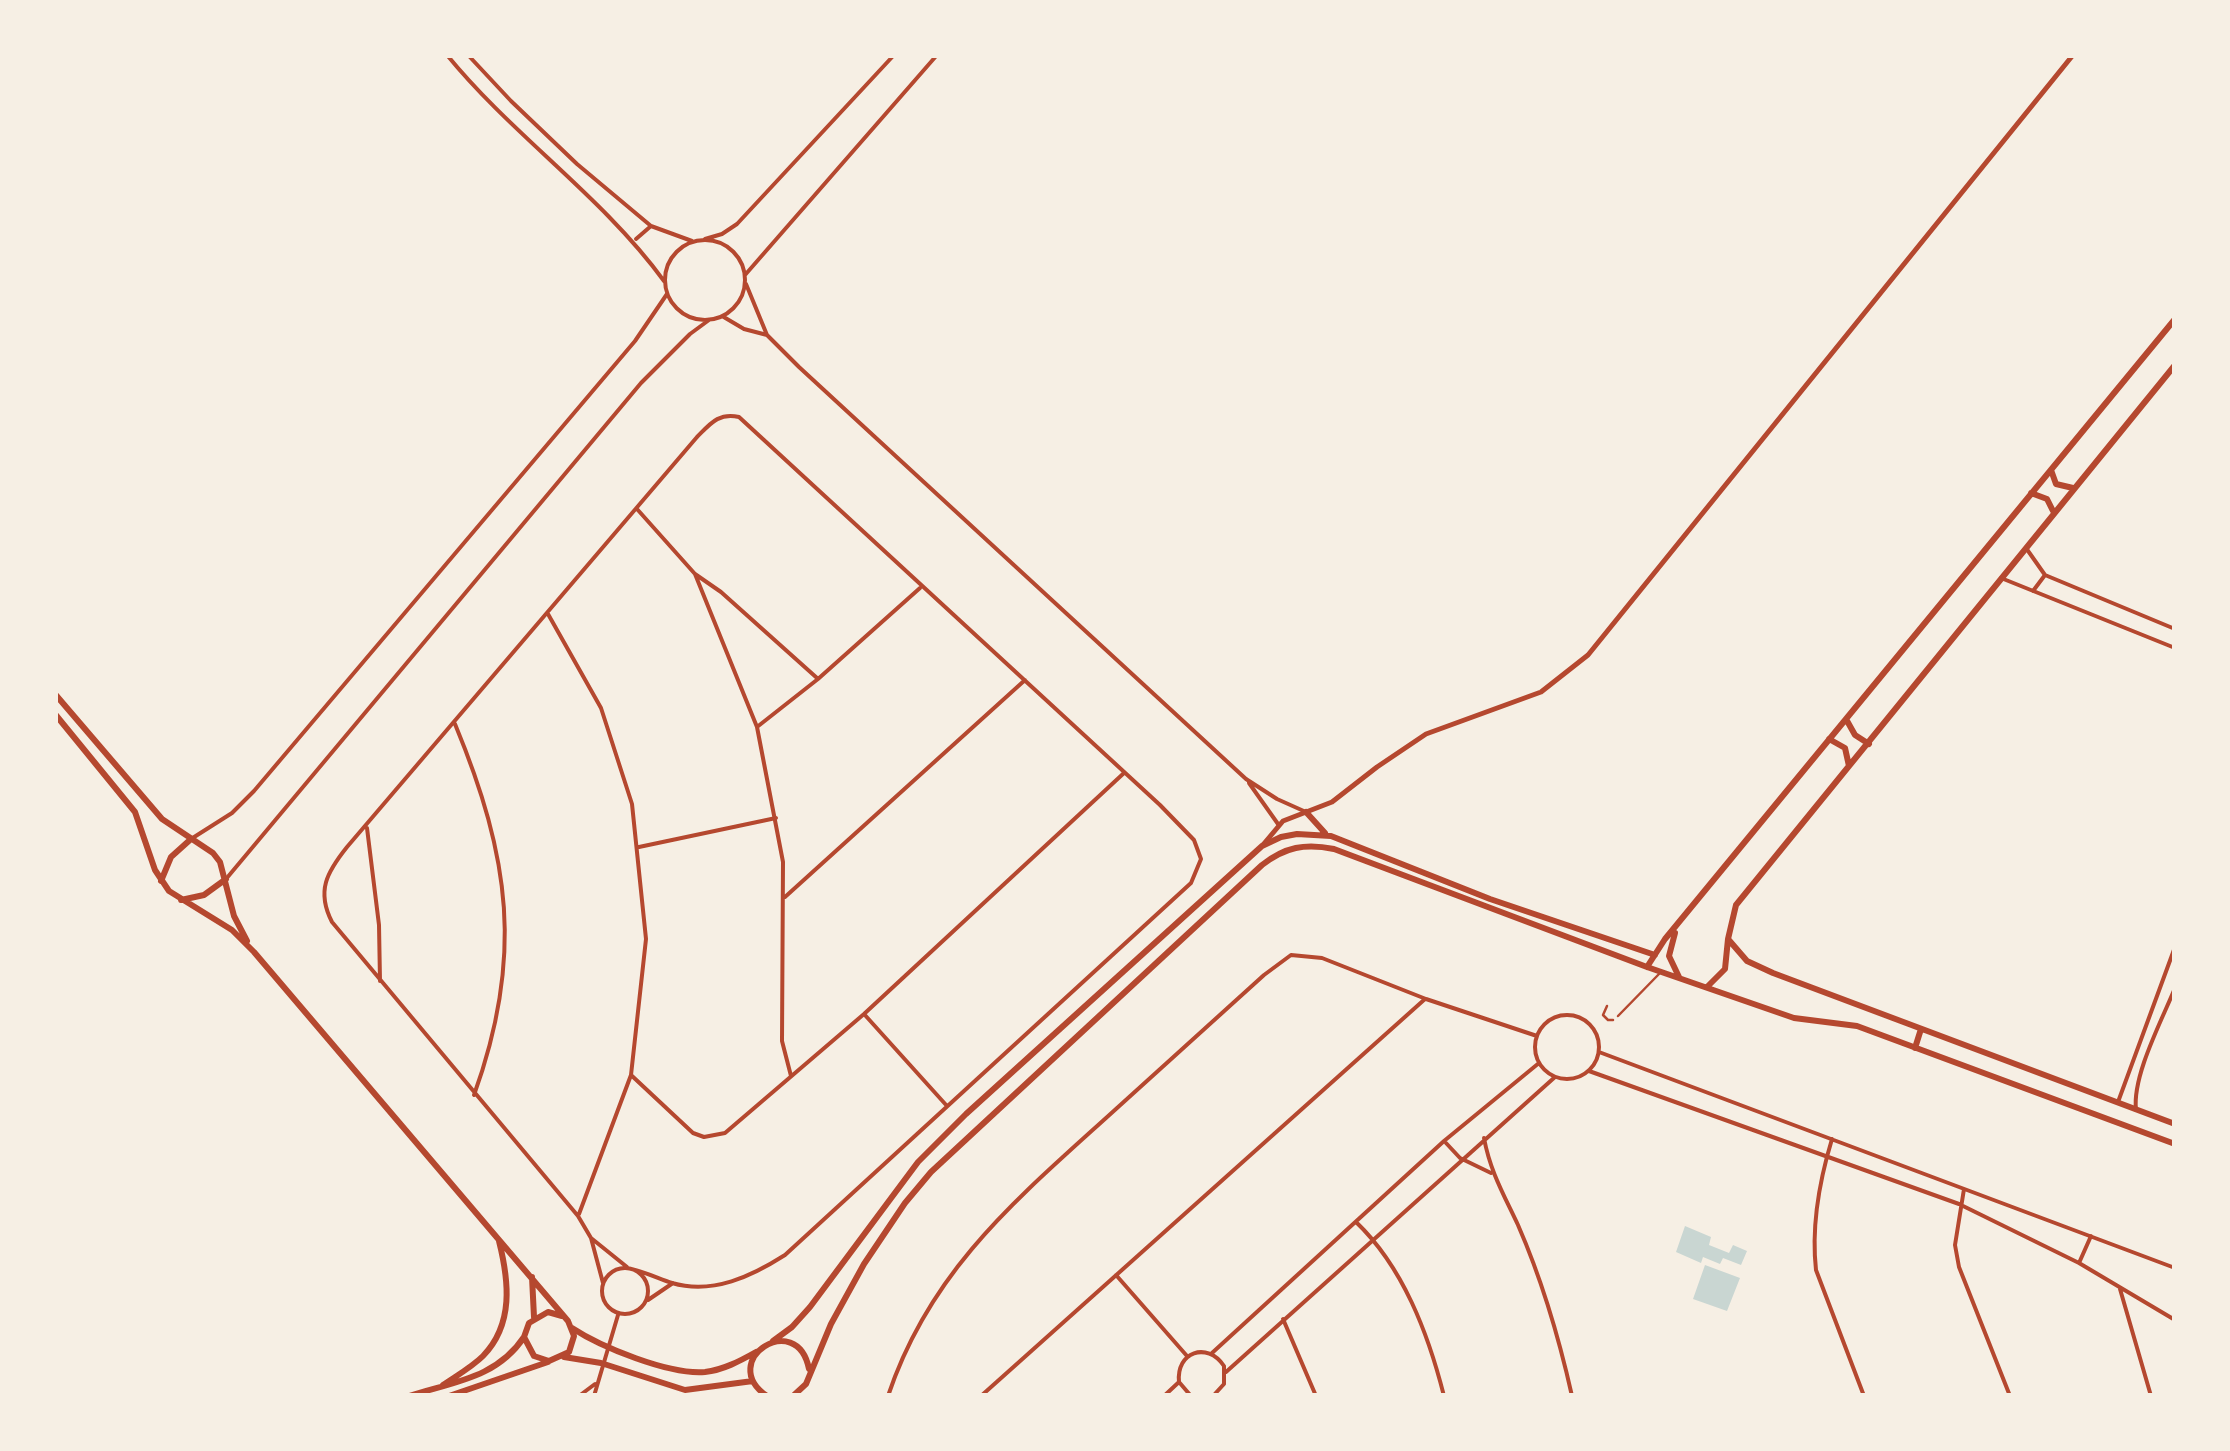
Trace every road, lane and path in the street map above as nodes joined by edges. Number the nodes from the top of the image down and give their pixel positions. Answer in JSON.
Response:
{"nodes":[{"id":1,"x":447,"y":55,"type":"edge"},
{"id":2,"x":468,"y":55,"type":"edge"},
{"id":3,"x":894,"y":55,"type":"edge"},
{"id":4,"x":938,"y":55,"type":"edge"},
{"id":5,"x":2073,"y":55,"type":"edge"},
{"id":6,"x":651,"y":226,"type":"junction"},
{"id":7,"x":705,"y":239,"type":"junction"},
{"id":8,"x":635,"y":241,"type":"junction"},
{"id":9,"x":692,"y":241,"type":"junction"},
{"id":10,"x":745,"y":275,"type":"junction"},
{"id":11,"x":664,"y":281,"type":"junction"},
{"id":12,"x":746,"y":284,"type":"junction"},
{"id":13,"x":666,"y":294,"type":"junction"},
{"id":14,"x":722,"y":316,"type":"junction"},
{"id":15,"x":2175,"y":319,"type":"edge"},
{"id":16,"x":709,"y":320,"type":"junction"},
{"id":17,"x":766,"y":335,"type":"junction"},
{"id":18,"x":2175,"y":365,"type":"edge"},
{"id":19,"x":2051,"y":470,"type":"junction"},
{"id":20,"x":2074,"y":488,"type":"junction"},
{"id":21,"x":2031,"y":493,"type":"junction"},
{"id":22,"x":636,"y":509,"type":"junction"},
{"id":23,"x":2054,"y":512,"type":"junction"},
{"id":24,"x":2026,"y":548,"type":"junction"},
{"id":25,"x":695,"y":574,"type":"junction"},
{"id":26,"x":2045,"y":575,"type":"junction"},
{"id":27,"x":2000,"y":578,"type":"junction"},
{"id":28,"x":922,"y":586,"type":"junction"},
{"id":29,"x":2032,"y":592,"type":"junction"},
{"id":30,"x":548,"y":614,"type":"junction"},
{"id":31,"x":2175,"y":629,"type":"edge"},
{"id":32,"x":2175,"y":648,"type":"edge"},
{"id":33,"x":818,"y":678,"type":"junction"},
{"id":34,"x":1025,"y":680,"type":"junction"},
{"id":35,"x":55,"y":694,"type":"edge"},
{"id":36,"x":55,"y":714,"type":"edge"},
{"id":37,"x":1846,"y":719,"type":"junction"},
{"id":38,"x":455,"y":724,"type":"junction"},
{"id":39,"x":757,"y":727,"type":"junction"},
{"id":40,"x":1829,"y":739,"type":"junction"},
{"id":41,"x":1869,"y":744,"type":"junction"},
{"id":42,"x":1849,"y":767,"type":"junction"},
{"id":43,"x":1124,"y":772,"type":"junction"},
{"id":44,"x":1246,"y":780,"type":"junction"},
{"id":45,"x":1306,"y":812,"type":"junction"},
{"id":46,"x":776,"y":818,"type":"junction"},
{"id":47,"x":1278,"y":824,"type":"junction"},
{"id":48,"x":366,"y":828,"type":"junction"},
{"id":49,"x":1331,"y":836,"type":"junction"},
{"id":50,"x":191,"y":839,"type":"junction"},
{"id":51,"x":1262,"y":846,"type":"junction"},
{"id":52,"x":639,"y":847,"type":"junction"},
{"id":53,"x":226,"y":878,"type":"junction"},
{"id":54,"x":161,"y":881,"type":"junction"},
{"id":55,"x":784,"y":898,"type":"junction"},
{"id":56,"x":180,"y":900,"type":"junction"},
{"id":57,"x":1676,"y":927,"type":"junction"},
{"id":58,"x":1728,"y":939,"type":"junction"},
{"id":59,"x":2175,"y":947,"type":"edge"},
{"id":60,"x":252,"y":950,"type":"junction"},
{"id":61,"x":1656,"y":955,"type":"junction"},
{"id":62,"x":1647,"y":967,"type":"junction"},
{"id":63,"x":1661,"y":972,"type":"junction"},
{"id":64,"x":1679,"y":977,"type":"junction"},
{"id":65,"x":380,"y":982,"type":"junction"},
{"id":66,"x":1708,"y":986,"type":"junction"},
{"id":67,"x":2175,"y":988,"type":"edge"},
{"id":68,"x":1426,"y":999,"type":"junction"},
{"id":69,"x":1606,"y":1006,"type":"dead end"},
{"id":70,"x":864,"y":1014,"type":"junction"},
{"id":71,"x":1618,"y":1016,"type":"dead end"},
{"id":72,"x":1614,"y":1020,"type":"dead end"},
{"id":73,"x":1921,"y":1029,"type":"junction"},
{"id":74,"x":1537,"y":1036,"type":"junction"},
{"id":75,"x":1915,"y":1048,"type":"junction"},
{"id":76,"x":1600,"y":1052,"type":"junction"},
{"id":77,"x":1539,"y":1063,"type":"junction"},
{"id":78,"x":1589,"y":1070,"type":"junction"},
{"id":79,"x":631,"y":1075,"type":"junction"},
{"id":80,"x":2128,"y":1075,"type":"junction"},
{"id":81,"x":792,"y":1077,"type":"junction"},
{"id":82,"x":1556,"y":1077,"type":"junction"},
{"id":83,"x":2139,"y":1080,"type":"junction"},
{"id":84,"x":474,"y":1095,"type":"junction"},
{"id":85,"x":2117,"y":1103,"type":"junction"},
{"id":86,"x":947,"y":1106,"type":"junction"},
{"id":87,"x":2136,"y":1110,"type":"junction"},
{"id":88,"x":2175,"y":1124,"type":"edge"},
{"id":89,"x":1484,"y":1138,"type":"junction"},
{"id":90,"x":1832,"y":1139,"type":"junction"},
{"id":91,"x":1444,"y":1141,"type":"junction"},
{"id":92,"x":2175,"y":1144,"type":"edge"},
{"id":93,"x":1828,"y":1155,"type":"junction"},
{"id":94,"x":1460,"y":1158,"type":"junction"},
{"id":95,"x":1491,"y":1173,"type":"junction"},
{"id":96,"x":1964,"y":1189,"type":"junction"},
{"id":97,"x":1959,"y":1204,"type":"junction"},
{"id":98,"x":578,"y":1216,"type":"junction"},
{"id":99,"x":1356,"y":1222,"type":"junction"},
{"id":100,"x":2092,"y":1236,"type":"junction"},
{"id":101,"x":591,"y":1238,"type":"junction"},
{"id":102,"x":1374,"y":1239,"type":"junction"},
{"id":103,"x":499,"y":1240,"type":"junction"},
{"id":104,"x":2079,"y":1263,"type":"junction"},
{"id":105,"x":2175,"y":1268,"type":"edge"},
{"id":106,"x":631,"y":1269,"type":"junction"},
{"id":107,"x":1116,"y":1275,"type":"junction"},
{"id":108,"x":532,"y":1276,"type":"junction"},
{"id":109,"x":603,"y":1283,"type":"junction"},
{"id":110,"x":673,"y":1283,"type":"junction"},
{"id":111,"x":2120,"y":1289,"type":"junction"},
{"id":112,"x":645,"y":1303,"type":"junction"},
{"id":113,"x":618,"y":1314,"type":"junction"},
{"id":114,"x":562,"y":1316,"type":"junction"},
{"id":115,"x":534,"y":1318,"type":"junction"},
{"id":116,"x":1284,"y":1319,"type":"junction"},
{"id":117,"x":2175,"y":1320,"type":"edge"},
{"id":118,"x":572,"y":1328,"type":"junction"},
{"id":119,"x":524,"y":1337,"type":"junction"},
{"id":120,"x":773,"y":1341,"type":"junction"},
{"id":121,"x":756,"y":1352,"type":"junction"},
{"id":122,"x":1212,"y":1353,"type":"junction"},
{"id":123,"x":1187,"y":1356,"type":"junction"},
{"id":124,"x":562,"y":1357,"type":"junction"},
{"id":125,"x":549,"y":1362,"type":"junction"},
{"id":126,"x":1226,"y":1372,"type":"junction"},
{"id":127,"x":809,"y":1375,"type":"junction"},
{"id":128,"x":596,"y":1381,"type":"junction"},
{"id":129,"x":753,"y":1382,"type":"junction"},
{"id":130,"x":1179,"y":1382,"type":"junction"},
{"id":131,"x":443,"y":1385,"type":"junction"},
{"id":132,"x":798,"y":1394,"type":"edge"},
{"id":133,"x":409,"y":1396,"type":"edge"},
{"id":134,"x":448,"y":1396,"type":"edge"},
{"id":135,"x":578,"y":1396,"type":"edge"},
{"id":136,"x":594,"y":1396,"type":"edge"},
{"id":137,"x":768,"y":1396,"type":"edge"},
{"id":138,"x":888,"y":1396,"type":"edge"},
{"id":139,"x":982,"y":1396,"type":"edge"},
{"id":140,"x":1164,"y":1396,"type":"edge"},
{"id":141,"x":1191,"y":1396,"type":"edge"},
{"id":142,"x":1213,"y":1396,"type":"edge"},
{"id":143,"x":1316,"y":1396,"type":"edge"},
{"id":144,"x":1444,"y":1396,"type":"edge"},
{"id":145,"x":1572,"y":1396,"type":"edge"},
{"id":146,"x":1864,"y":1396,"type":"edge"},
{"id":147,"x":2010,"y":1396,"type":"edge"},
{"id":148,"x":2151,"y":1396,"type":"edge"}],
"edges":[{"from":1,"to":8,"type":"street"},
{"from":2,"to":6,"type":"street"},
{"from":3,"to":7,"type":"street"},
{"from":4,"to":10,"type":"street"},
{"from":5,"to":45,"type":"street"},
{"from":6,"to":8,"type":"street"},
{"from":6,"to":9,"type":"street"},
{"from":7,"to":9,"type":"street"},
{"from":7,"to":10,"type":"street"},
{"from":8,"to":11,"type":"street"},
{"from":9,"to":11,"type":"street"},
{"from":10,"to":12,"type":"street"},
{"from":11,"to":13,"type":"street"},
{"from":12,"to":14,"type":"street"},
{"from":12,"to":17,"type":"street"},
{"from":13,"to":16,"type":"street"},
{"from":13,"to":50,"type":"street"},
{"from":14,"to":16,"type":"street"},
{"from":14,"to":17,"type":"street"},
{"from":15,"to":19,"type":"main road"},
{"from":16,"to":53,"type":"street"},
{"from":17,"to":44,"type":"street"},
{"from":18,"to":20,"type":"main road"},
{"from":19,"to":20,"type":"main road"},
{"from":19,"to":21,"type":"main road"},
{"from":20,"to":23,"type":"main road"},
{"from":21,"to":23,"type":"main road"},
{"from":21,"to":37,"type":"main road"},
{"from":22,"to":25,"type":"street"},
{"from":22,"to":28,"type":"street"},
{"from":22,"to":30,"type":"street"},
{"from":23,"to":24,"type":"main road"},
{"from":24,"to":26,"type":"street"},
{"from":24,"to":27,"type":"main road"},
{"from":25,"to":33,"type":"street"},
{"from":25,"to":39,"type":"street"},
{"from":26,"to":29,"type":"street"},
{"from":26,"to":31,"type":"street"},
{"from":27,"to":29,"type":"street"},
{"from":27,"to":41,"type":"main road"},
{"from":28,"to":33,"type":"street"},
{"from":28,"to":34,"type":"street"},
{"from":29,"to":32,"type":"street"},
{"from":30,"to":38,"type":"street"},
{"from":30,"to":52,"type":"street"},
{"from":33,"to":39,"type":"street"},
{"from":34,"to":43,"type":"street"},
{"from":34,"to":55,"type":"street"},
{"from":35,"to":50,"type":"main road"},
{"from":36,"to":54,"type":"main road"},
{"from":37,"to":40,"type":"main road"},
{"from":37,"to":41,"type":"main road"},
{"from":38,"to":48,"type":"street"},
{"from":38,"to":84,"type":"street"},
{"from":39,"to":46,"type":"street"},
{"from":40,"to":42,"type":"main road"},
{"from":40,"to":57,"type":"main road"},
{"from":41,"to":42,"type":"main road"},
{"from":42,"to":58,"type":"main road"},
{"from":43,"to":70,"type":"street"},
{"from":43,"to":86,"type":"street"},
{"from":44,"to":45,"type":"street"},
{"from":44,"to":47,"type":"street"},
{"from":45,"to":47,"type":"street"},
{"from":45,"to":49,"type":"main road"},
{"from":46,"to":52,"type":"street"},
{"from":46,"to":55,"type":"street"},
{"from":47,"to":51,"type":"street"},
{"from":48,"to":65,"type":"street"},
{"from":48,"to":65,"type":"street"},
{"from":49,"to":51,"type":"main road"},
{"from":49,"to":61,"type":"main road"},
{"from":50,"to":53,"type":"main road"},
{"from":50,"to":54,"type":"main road"},
{"from":51,"to":120,"type":"main road"},
{"from":52,"to":79,"type":"street"},
{"from":53,"to":56,"type":"main road"},
{"from":53,"to":60,"type":"main road"},
{"from":54,"to":56,"type":"main road"},
{"from":55,"to":81,"type":"street"},
{"from":56,"to":60,"type":"main road"},
{"from":57,"to":61,"type":"main road"},
{"from":57,"to":64,"type":"main road"},
{"from":58,"to":66,"type":"main road"},
{"from":58,"to":73,"type":"main road"},
{"from":59,"to":80,"type":"street"},
{"from":60,"to":103,"type":"main road"},
{"from":61,"to":62,"type":"main road"},
{"from":62,"to":63,"type":"main road"},
{"from":62,"to":127,"type":"main road"},
{"from":63,"to":64,"type":"main road"},
{"from":63,"to":71,"type":"lane"},
{"from":64,"to":66,"type":"main road"},
{"from":65,"to":84,"type":"street"},
{"from":66,"to":75,"type":"main road"},
{"from":67,"to":83,"type":"street"},
{"from":68,"to":74,"type":"street"},
{"from":68,"to":107,"type":"street"},
{"from":68,"to":138,"type":"street"},
{"from":69,"to":72,"type":"lane"},
{"from":70,"to":81,"type":"street"},
{"from":70,"to":86,"type":"street"},
{"from":73,"to":75,"type":"main road"},
{"from":73,"to":85,"type":"main road"},
{"from":74,"to":76,"type":"street"},
{"from":74,"to":77,"type":"street"},
{"from":75,"to":92,"type":"main road"},
{"from":76,"to":78,"type":"street"},
{"from":76,"to":90,"type":"street"},
{"from":77,"to":82,"type":"street"},
{"from":77,"to":91,"type":"street"},
{"from":78,"to":82,"type":"street"},
{"from":78,"to":93,"type":"street"},
{"from":79,"to":81,"type":"street"},
{"from":79,"to":98,"type":"street"},
{"from":80,"to":83,"type":"street"},
{"from":80,"to":85,"type":"street"},
{"from":82,"to":89,"type":"street"},
{"from":83,"to":87,"type":"street"},
{"from":84,"to":98,"type":"street"},
{"from":85,"to":87,"type":"main road"},
{"from":86,"to":110,"type":"street"},
{"from":87,"to":88,"type":"main road"},
{"from":89,"to":94,"type":"street"},
{"from":89,"to":95,"type":"street"},
{"from":90,"to":93,"type":"street"},
{"from":90,"to":96,"type":"street"},
{"from":91,"to":94,"type":"street"},
{"from":91,"to":99,"type":"street"},
{"from":93,"to":97,"type":"street"},
{"from":93,"to":146,"type":"street"},
{"from":94,"to":95,"type":"street"},
{"from":94,"to":102,"type":"street"},
{"from":95,"to":145,"type":"street"},
{"from":96,"to":97,"type":"street"},
{"from":96,"to":100,"type":"street"},
{"from":97,"to":104,"type":"street"},
{"from":97,"to":147,"type":"street"},
{"from":98,"to":101,"type":"street"},
{"from":99,"to":102,"type":"street"},
{"from":99,"to":122,"type":"street"},
{"from":100,"to":104,"type":"street"},
{"from":100,"to":105,"type":"street"},
{"from":101,"to":106,"type":"street"},
{"from":101,"to":109,"type":"street"},
{"from":102,"to":116,"type":"street"},
{"from":102,"to":144,"type":"street"},
{"from":103,"to":108,"type":"main road"},
{"from":103,"to":131,"type":"main road"},
{"from":104,"to":111,"type":"street"},
{"from":106,"to":109,"type":"street"},
{"from":106,"to":110,"type":"street"},
{"from":106,"to":112,"type":"street"},
{"from":107,"to":123,"type":"street"},
{"from":107,"to":139,"type":"street"},
{"from":108,"to":114,"type":"main road"},
{"from":108,"to":115,"type":"main road"},
{"from":109,"to":113,"type":"street"},
{"from":110,"to":112,"type":"street"},
{"from":111,"to":117,"type":"street"},
{"from":111,"to":148,"type":"street"},
{"from":112,"to":113,"type":"street"},
{"from":113,"to":128,"type":"street"},
{"from":114,"to":115,"type":"main road"},
{"from":114,"to":118,"type":"main road"},
{"from":115,"to":119,"type":"main road"},
{"from":116,"to":126,"type":"street"},
{"from":116,"to":143,"type":"street"},
{"from":118,"to":121,"type":"main road"},
{"from":118,"to":124,"type":"main road"},
{"from":119,"to":125,"type":"main road"},
{"from":119,"to":131,"type":"main road"},
{"from":120,"to":121,"type":"main road"},
{"from":120,"to":127,"type":"main road"},
{"from":121,"to":129,"type":"main road"},
{"from":122,"to":123,"type":"street"},
{"from":122,"to":126,"type":"street"},
{"from":123,"to":130,"type":"street"},
{"from":124,"to":125,"type":"main road"},
{"from":124,"to":129,"type":"main road"},
{"from":125,"to":134,"type":"main road"},
{"from":126,"to":142,"type":"street"},
{"from":127,"to":132,"type":"main road"},
{"from":128,"to":135,"type":"street"},
{"from":128,"to":136,"type":"street"},
{"from":129,"to":137,"type":"main road"},
{"from":130,"to":140,"type":"street"},
{"from":130,"to":141,"type":"street"},
{"from":131,"to":133,"type":"main road"}]}
